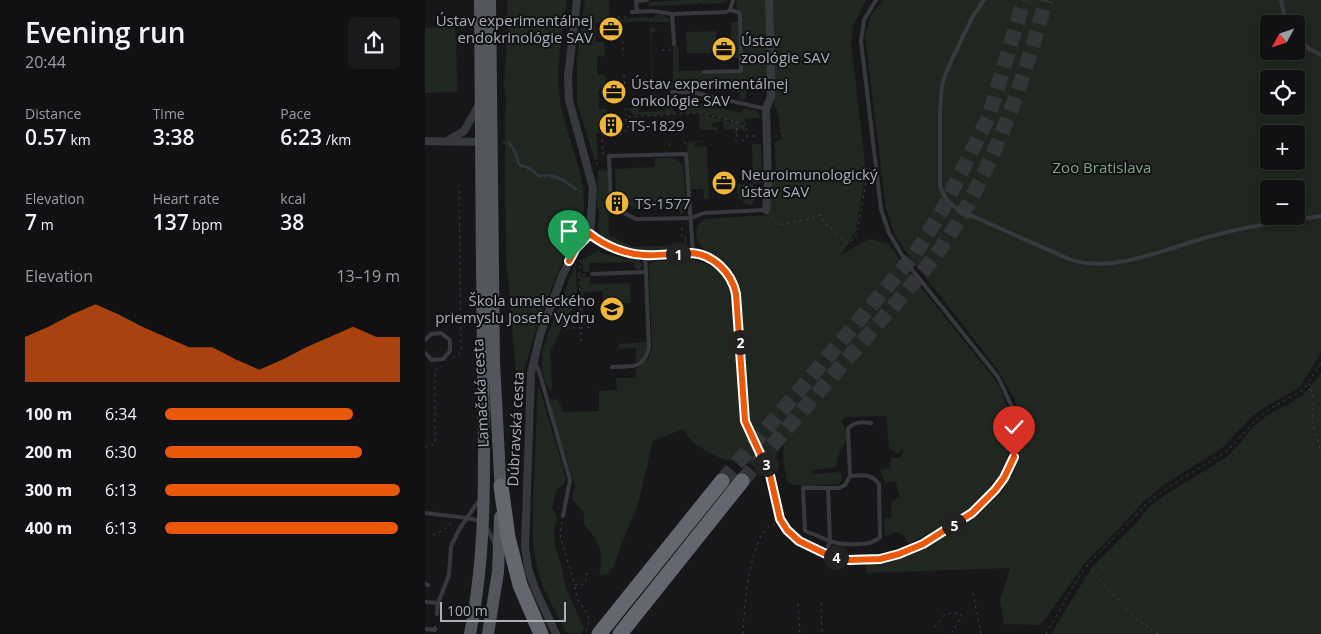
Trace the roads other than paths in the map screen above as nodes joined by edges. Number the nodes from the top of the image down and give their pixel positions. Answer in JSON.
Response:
{"nodes":[{"id":1,"x":480,"y":0,"type":"edge"},
{"id":2,"x":490,"y":0,"type":"edge"},
{"id":3,"x":577,"y":0,"type":"edge"},
{"id":4,"x":647,"y":0,"type":"edge"},
{"id":5,"x":733,"y":0,"type":"edge"},
{"id":6,"x":769,"y":0,"type":"edge"},
{"id":7,"x":876,"y":0,"type":"edge"},
{"id":8,"x":984,"y":0,"type":"edge"},
{"id":9,"x":1281,"y":0,"type":"edge"},
{"id":10,"x":730,"y":10,"type":"junction"},
{"id":11,"x":673,"y":14,"type":"junction"},
{"id":12,"x":1284,"y":15,"type":"edge"},
{"id":13,"x":674,"y":44,"type":"dead end"},
{"id":14,"x":1305,"y":45,"type":"edge"},
{"id":15,"x":1321,"y":55,"type":"edge"},
{"id":16,"x":704,"y":72,"type":"dead end"},
{"id":17,"x":673,"y":94,"type":"road end"},
{"id":18,"x":479,"y":105,"type":"junction"},
{"id":19,"x":766,"y":108,"type":"junction"},
{"id":20,"x":486,"y":139,"type":"junction"},
{"id":21,"x":425,"y":141,"type":"edge"},
{"id":22,"x":448,"y":141,"type":"junction"},
{"id":23,"x":611,"y":207,"type":"dead end"},
{"id":24,"x":618,"y":210,"type":"dead end"},
{"id":25,"x":768,"y":212,"type":"joint"},
{"id":26,"x":1321,"y":216,"type":"edge"},
{"id":27,"x":691,"y":218,"type":"junction"},
{"id":28,"x":590,"y":234,"type":"junction"},
{"id":29,"x":693,"y":253,"type":"junction"},
{"id":30,"x":645,"y":255,"type":"junction"},
{"id":31,"x":646,"y":272,"type":"junction"},
{"id":32,"x":592,"y":274,"type":"road end"},
{"id":33,"x":425,"y":340,"type":"edge"},
{"id":34,"x":425,"y":353,"type":"edge"},
{"id":35,"x":533,"y":359,"type":"junction"},
{"id":36,"x":612,"y":367,"type":"dead end"},
{"id":37,"x":552,"y":394,"type":"dead end"},
{"id":38,"x":546,"y":396,"type":"junction"},
{"id":39,"x":871,"y":423,"type":"dead end"},
{"id":40,"x":850,"y":476,"type":"junction"},
{"id":41,"x":721,"y":481,"type":"tunnel mouth"},
{"id":42,"x":743,"y":481,"type":"tunnel mouth"},
{"id":43,"x":501,"y":486,"type":"junction"},
{"id":44,"x":828,"y":488,"type":"junction"},
{"id":45,"x":483,"y":492,"type":"junction"},
{"id":46,"x":425,"y":513,"type":"edge"},
{"id":47,"x":563,"y":516,"type":"road end"},
{"id":48,"x":467,"y":518,"type":"junction"},
{"id":49,"x":483,"y":522,"type":"junction"},
{"id":50,"x":829,"y":541,"type":"junction"},
{"id":51,"x":499,"y":552,"type":"junction"},
{"id":52,"x":826,"y":554,"type":"junction"},
{"id":53,"x":425,"y":603,"type":"edge"},
{"id":54,"x":438,"y":603,"type":"junction"},
{"id":55,"x":437,"y":614,"type":"dead end"},
{"id":56,"x":435,"y":628,"type":"dead end"},
{"id":57,"x":425,"y":629,"type":"edge"},
{"id":58,"x":471,"y":634,"type":"edge"},
{"id":59,"x":488,"y":634,"type":"edge"},
{"id":60,"x":541,"y":634,"type":"edge"},
{"id":61,"x":556,"y":634,"type":"edge"},
{"id":62,"x":599,"y":634,"type":"edge"},
{"id":63,"x":620,"y":634,"type":"edge"}],
"edges":[{"from":1,"to":18,"type":"main road","name":"Lamačská cesta"},
{"from":2,"to":20,"type":"main road","name":"Lamačská cesta"},
{"from":3,"to":28,"type":"street"},
{"from":4,"to":11,"type":"lane"},
{"from":5,"to":10,"type":"lane"},
{"from":6,"to":19,"type":"street"},
{"from":7,"to":52,"type":"lane"},
{"from":8,"to":26,"type":"lane"},
{"from":9,"to":12,"type":"lane"},
{"from":10,"to":11,"type":"lane"},
{"from":10,"to":16,"type":"lane"},
{"from":11,"to":13,"type":"lane"},
{"from":14,"to":15,"type":"lane"},
{"from":17,"to":19,"type":"lane"},
{"from":18,"to":20,"type":"main road","name":"Lamačská cesta"},
{"from":18,"to":22,"type":"street"},
{"from":19,"to":25,"type":"street"},
{"from":20,"to":22,"type":"street"},
{"from":20,"to":43,"type":"main road","name":"Lamačská cesta"},
{"from":20,"to":45,"type":"main road","name":"Lamačská cesta"},
{"from":21,"to":22,"type":"street"},
{"from":23,"to":27,"type":"lane"},
{"from":24,"to":27,"type":"lane"},
{"from":25,"to":27,"type":"lane"},
{"from":27,"to":29,"type":"lane"},
{"from":28,"to":30,"type":"lane"},
{"from":28,"to":35,"type":"street","name":"Dúbravská cesta"},
{"from":29,"to":30,"type":"lane"},
{"from":29,"to":52,"type":"lane"},
{"from":30,"to":31,"type":"lane"},
{"from":31,"to":32,"type":"lane"},
{"from":31,"to":36,"type":"lane"},
{"from":33,"to":34,"type":"lane"},
{"from":35,"to":38,"type":"lane"},
{"from":35,"to":61,"type":"street","name":"Dúbravská cesta"},
{"from":37,"to":38,"type":"lane"},
{"from":38,"to":47,"type":"lane"},
{"from":39,"to":40,"type":"lane"},
{"from":40,"to":44,"type":"lane"},
{"from":40,"to":50,"type":"lane"},
{"from":41,"to":62,"type":"highway"},
{"from":42,"to":63,"type":"highway"},
{"from":43,"to":51,"type":"main road","name":"Lamačská cesta"},
{"from":43,"to":60,"type":"highway"},
{"from":44,"to":50,"type":"lane"},
{"from":44,"to":50,"type":"lane"},
{"from":45,"to":48,"type":"lane"},
{"from":45,"to":49,"type":"main road","name":"Lamačská cesta"},
{"from":46,"to":48,"type":"lane"},
{"from":48,"to":49,"type":"lane"},
{"from":48,"to":54,"type":"lane"},
{"from":49,"to":51,"type":"lane"},
{"from":49,"to":58,"type":"main road","name":"Lamačská cesta"},
{"from":50,"to":52,"type":"lane"},
{"from":51,"to":59,"type":"main road","name":"Lamačská cesta"},
{"from":53,"to":54,"type":"lane"},
{"from":54,"to":55,"type":"lane"},
{"from":56,"to":57,"type":"lane"}]}
